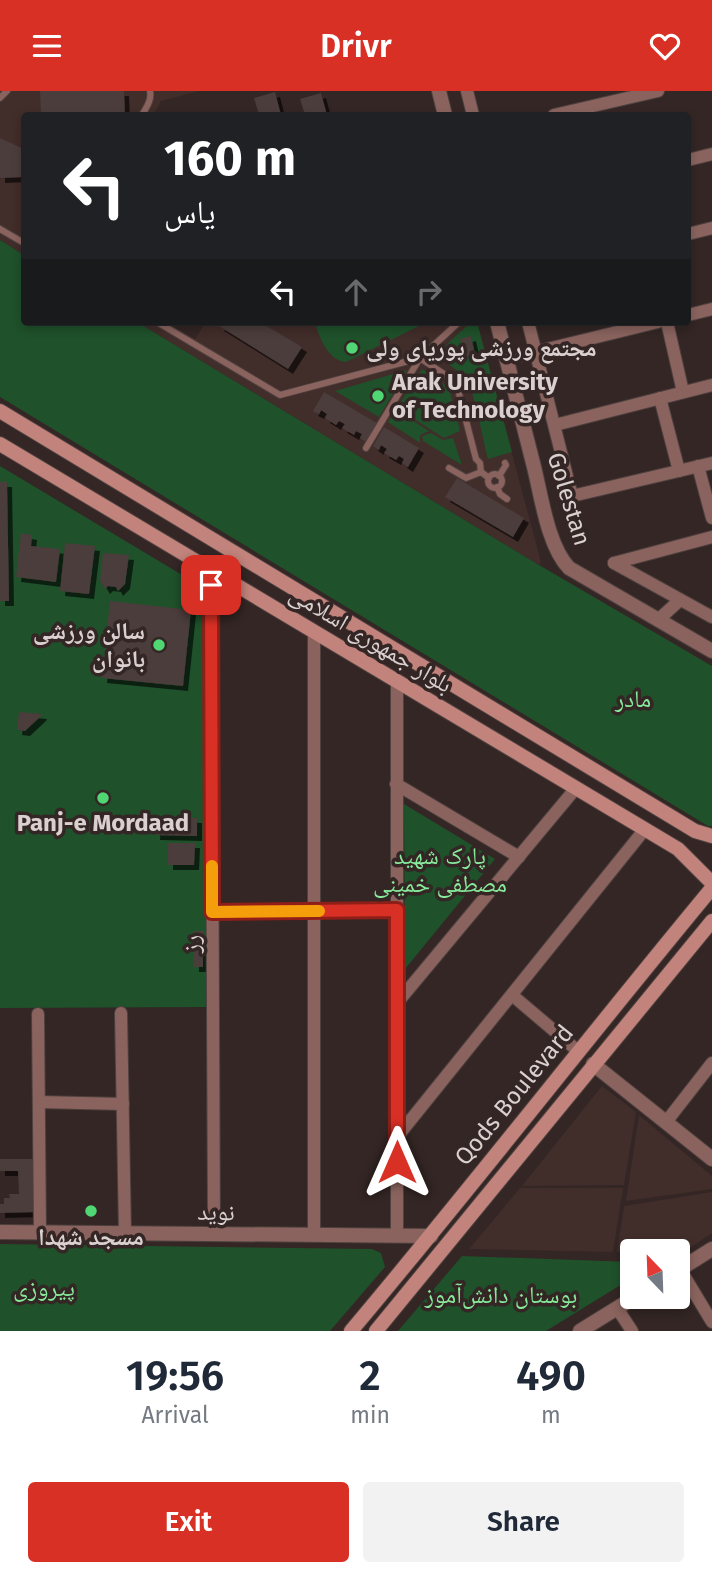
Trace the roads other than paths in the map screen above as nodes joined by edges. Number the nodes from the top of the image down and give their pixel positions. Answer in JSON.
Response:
{"nodes":[{"id":1,"x":7,"y":91,"type":"edge"},
{"id":2,"x":150,"y":91,"type":"edge"},
{"id":3,"x":439,"y":91,"type":"edge"},
{"id":4,"x":467,"y":91,"type":"edge"},
{"id":5,"x":658,"y":91,"type":"edge"},
{"id":6,"x":619,"y":95,"type":"edge"},
{"id":7,"x":0,"y":98,"type":"edge"},
{"id":8,"x":596,"y":111,"type":"edge"},
{"id":9,"x":144,"y":112,"type":"edge"},
{"id":10,"x":444,"y":112,"type":"edge"},
{"id":11,"x":472,"y":112,"type":"edge"},
{"id":12,"x":712,"y":154,"type":"edge"},
{"id":13,"x":691,"y":159,"type":"edge"},
{"id":14,"x":712,"y":228,"type":"edge"},
{"id":15,"x":0,"y":229,"type":"edge"},
{"id":16,"x":691,"y":233,"type":"edge"},
{"id":17,"x":21,"y":241,"type":"edge"},
{"id":18,"x":712,"y":309,"type":"edge"},
{"id":19,"x":691,"y":314,"type":"edge"},
{"id":20,"x":164,"y":326,"type":"edge"},
{"id":21,"x":455,"y":326,"type":"edge"},
{"id":22,"x":498,"y":326,"type":"edge"},
{"id":23,"x":529,"y":326,"type":"edge"},
{"id":24,"x":633,"y":326,"type":"edge"},
{"id":25,"x":668,"y":326,"type":"edge"},
{"id":26,"x":536,"y":352,"type":"junction"},
{"id":27,"x":421,"y":358,"type":"junction"},
{"id":28,"x":507,"y":359,"type":"junction"},
{"id":29,"x":712,"y":385,"type":"edge"},
{"id":30,"x":683,"y":393,"type":"junction"},
{"id":31,"x":660,"y":398,"type":"junction"},
{"id":32,"x":0,"y":411,"type":"edge"},
{"id":33,"x":555,"y":425,"type":"junction"},
{"id":34,"x":0,"y":444,"type":"edge"},
{"id":35,"x":366,"y":448,"type":"dead end"},
{"id":36,"x":505,"y":463,"type":"dead end"},
{"id":37,"x":712,"y":463,"type":"edge"},
{"id":38,"x":698,"y":467,"type":"junction"},
{"id":39,"x":449,"y":468,"type":"dead end"},
{"id":40,"x":679,"y":471,"type":"junction"},
{"id":41,"x":481,"y":472,"type":"junction"},
{"id":42,"x":499,"y":476,"type":"junction"},
{"id":43,"x":489,"y":478,"type":"junction"},
{"id":44,"x":498,"y":487,"type":"junction"},
{"id":45,"x":507,"y":499,"type":"dead end"},
{"id":46,"x":712,"y":518,"type":"edge"},
{"id":47,"x":712,"y":537,"type":"edge"},
{"id":48,"x":211,"y":570,"type":"junction"},
{"id":49,"x":680,"y":600,"type":"junction"},
{"id":50,"x":710,"y":615,"type":"edge"},
{"id":51,"x":658,"y":620,"type":"junction"},
{"id":52,"x":314,"y":632,"type":"junction"},
{"id":53,"x":712,"y":651,"type":"edge"},
{"id":54,"x":397,"y":681,"type":"junction"},
{"id":55,"x":396,"y":784,"type":"junction"},
{"id":56,"x":576,"y":788,"type":"junction"},
{"id":57,"x":645,"y":829,"type":"junction"},
{"id":58,"x":695,"y":831,"type":"junction"},
{"id":59,"x":712,"y":836,"type":"edge"},
{"id":60,"x":678,"y":849,"type":"junction"},
{"id":61,"x":519,"y":857,"type":"junction"},
{"id":62,"x":712,"y":885,"type":"edge"},
{"id":63,"x":397,"y":910,"type":"junction"},
{"id":64,"x":314,"y":911,"type":"junction"},
{"id":65,"x":212,"y":912,"type":"junction"},
{"id":66,"x":712,"y":921,"type":"edge"},
{"id":67,"x":512,"y":995,"type":"junction"},
{"id":68,"x":397,"y":1003,"type":"junction"},
{"id":69,"x":121,"y":1013,"type":"dead end"},
{"id":70,"x":38,"y":1014,"type":"dead end"},
{"id":71,"x":578,"y":1051,"type":"junction"},
{"id":72,"x":712,"y":1063,"type":"edge"},
{"id":73,"x":593,"y":1064,"type":"junction"},
{"id":74,"x":39,"y":1102,"type":"junction"},
{"id":75,"x":123,"y":1104,"type":"junction"},
{"id":76,"x":666,"y":1122,"type":"junction"},
{"id":77,"x":397,"y":1137,"type":"junction"},
{"id":78,"x":712,"y":1159,"type":"edge"},
{"id":79,"x":0,"y":1232,"type":"edge"},
{"id":80,"x":40,"y":1233,"type":"junction"},
{"id":81,"x":125,"y":1233,"type":"junction"},
{"id":82,"x":214,"y":1234,"type":"junction"},
{"id":83,"x":314,"y":1235,"type":"junction"},
{"id":84,"x":397,"y":1236,"type":"junction"},
{"id":85,"x":431,"y":1237,"type":"junction"},
{"id":86,"x":445,"y":1247,"type":"junction"},
{"id":87,"x":712,"y":1249,"type":"edge"},
{"id":88,"x":690,"y":1263,"type":"edge"},
{"id":89,"x":690,"y":1288,"type":"edge"},
{"id":90,"x":620,"y":1306,"type":"edge"},
{"id":91,"x":617,"y":1308,"type":"junction"},
{"id":92,"x":712,"y":1322,"type":"edge"},
{"id":93,"x":351,"y":1331,"type":"edge"},
{"id":94,"x":376,"y":1331,"type":"edge"},
{"id":95,"x":580,"y":1331,"type":"edge"},
{"id":96,"x":632,"y":1331,"type":"edge"}],
"edges":[{"from":1,"to":7,"type":"lane"},
{"from":2,"to":9,"type":"lane"},
{"from":3,"to":10,"type":"street"},
{"from":4,"to":11,"type":"street"},
{"from":5,"to":6,"type":"street"},
{"from":6,"to":8,"type":"street"},
{"from":12,"to":13,"type":"street"},
{"from":14,"to":16,"type":"street"},
{"from":15,"to":17,"type":"lane"},
{"from":18,"to":19,"type":"street"},
{"from":20,"to":27,"type":"lane"},
{"from":21,"to":27,"type":"lane"},
{"from":22,"to":28,"type":"street","name":"Golestan"},
{"from":23,"to":26,"type":"street"},
{"from":24,"to":26,"type":"street"},
{"from":25,"to":30,"type":"street"},
{"from":26,"to":28,"type":"street"},
{"from":26,"to":33,"type":"street"},
{"from":27,"to":35,"type":"lane"},
{"from":27,"to":41,"type":"lane"},
{"from":28,"to":51,"type":"street","name":"Golestan"},
{"from":29,"to":30,"type":"street"},
{"from":30,"to":31,"type":"street"},
{"from":31,"to":33,"type":"street"},
{"from":31,"to":40,"type":"street"},
{"from":32,"to":58,"type":"main road","name":"بلوار جمهوری اسلامی"},
{"from":33,"to":40,"type":"street"},
{"from":34,"to":48,"type":"main road","name":"بلوار جمهوری اسلامی"},
{"from":36,"to":42,"type":"lane"},
{"from":37,"to":38,"type":"street"},
{"from":38,"to":40,"type":"street"},
{"from":38,"to":46,"type":"street"},
{"from":39,"to":41,"type":"lane"},
{"from":41,"to":43,"type":"lane"},
{"from":42,"to":43,"type":"lane"},
{"from":42,"to":44,"type":"lane"},
{"from":43,"to":44,"type":"lane"},
{"from":44,"to":45,"type":"lane"},
{"from":47,"to":49,"type":"street"},
{"from":48,"to":52,"type":"main road","name":"بلوار جمهوری اسلامی"},
{"from":48,"to":65,"type":"street","name":"رز"},
{"from":49,"to":50,"type":"street"},
{"from":49,"to":51,"type":"street"},
{"from":51,"to":53,"type":"street","name":"Golestan"},
{"from":52,"to":54,"type":"main road","name":"بلوار جمهوری اسلامی"},
{"from":52,"to":64,"type":"street"},
{"from":54,"to":55,"type":"street"},
{"from":54,"to":56,"type":"main road","name":"بلوار جمهوری اسلامی"},
{"from":55,"to":61,"type":"street"},
{"from":55,"to":63,"type":"street"},
{"from":56,"to":57,"type":"main road","name":"بلوار جمهوری اسلامی"},
{"from":56,"to":61,"type":"street"},
{"from":57,"to":60,"type":"main road","name":"بلوار جمهوری اسلامی"},
{"from":57,"to":67,"type":"street"},
{"from":58,"to":59,"type":"main road","name":"بلوار جمهوری اسلامی"},
{"from":58,"to":60,"type":"main road"},
{"from":60,"to":62,"type":"main road","name":"بلوار جمهوری اسلامی"},
{"from":61,"to":68,"type":"street"},
{"from":62,"to":71,"type":"main road","name":"Qods Boulevard"},
{"from":63,"to":64,"type":"street"},
{"from":63,"to":68,"type":"street"},
{"from":64,"to":65,"type":"street"},
{"from":64,"to":83,"type":"street"},
{"from":65,"to":82,"type":"street","name":"رز"},
{"from":66,"to":73,"type":"main road","name":"Qods Boulevard"},
{"from":67,"to":71,"type":"street"},
{"from":67,"to":77,"type":"street"},
{"from":68,"to":77,"type":"street"},
{"from":69,"to":75,"type":"street"},
{"from":70,"to":74,"type":"street"},
{"from":71,"to":73,"type":"main road"},
{"from":71,"to":85,"type":"main road","name":"Qods Boulevard"},
{"from":72,"to":76,"type":"street"},
{"from":73,"to":76,"type":"street"},
{"from":73,"to":86,"type":"main road","name":"Qods Boulevard"},
{"from":74,"to":75,"type":"street"},
{"from":74,"to":80,"type":"street"},
{"from":75,"to":81,"type":"street"},
{"from":76,"to":78,"type":"street"},
{"from":77,"to":84,"type":"street"},
{"from":79,"to":80,"type":"street","name":"نوید"},
{"from":80,"to":81,"type":"street","name":"نوید"},
{"from":81,"to":82,"type":"street","name":"نوید"},
{"from":82,"to":83,"type":"street","name":"نوید"},
{"from":83,"to":84,"type":"street","name":"نوید"},
{"from":84,"to":85,"type":"street","name":"نوید"},
{"from":85,"to":86,"type":"main road"},
{"from":85,"to":93,"type":"main road","name":"Qods Boulevard"},
{"from":86,"to":94,"type":"main road","name":"Qods Boulevard"},
{"from":87,"to":88,"type":"street"},
{"from":89,"to":92,"type":"street"},
{"from":90,"to":91,"type":"street"},
{"from":91,"to":95,"type":"street"},
{"from":91,"to":96,"type":"street"}]}
